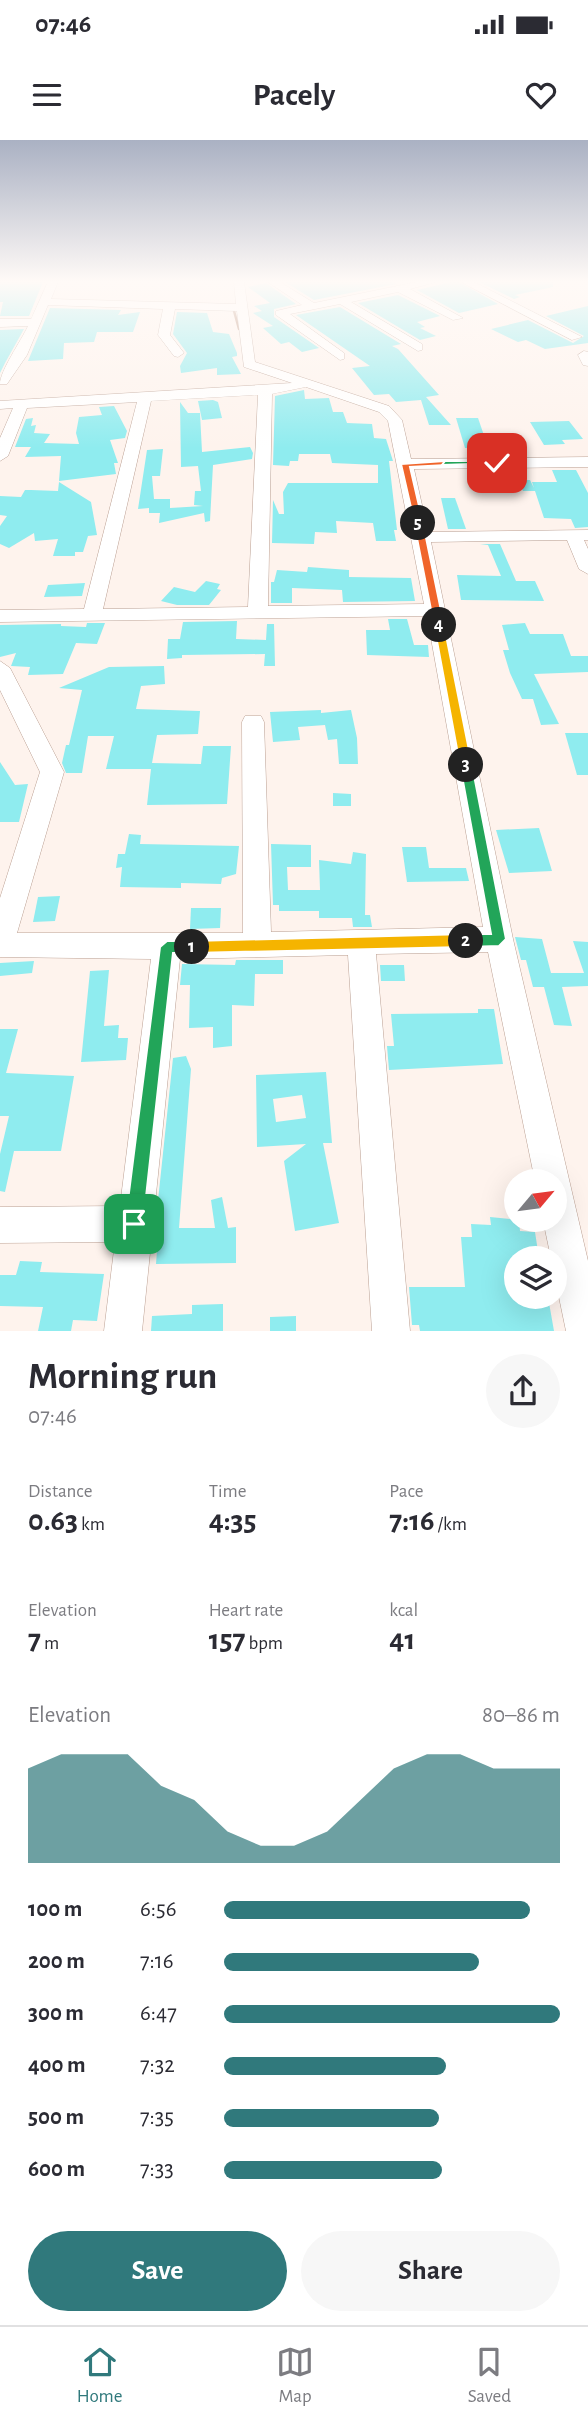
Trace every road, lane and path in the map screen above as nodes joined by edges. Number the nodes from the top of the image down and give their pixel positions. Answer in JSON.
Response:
{"nodes":[{"id":1,"x":28,"y":338,"type":"edge"},
{"id":2,"x":166,"y":338,"type":"edge"},
{"id":3,"x":245,"y":338,"type":"edge"},
{"id":4,"x":314,"y":338,"type":"edge"},
{"id":5,"x":403,"y":338,"type":"edge"},
{"id":6,"x":418,"y":347,"type":"dead end"},
{"id":7,"x":178,"y":354,"type":"dead end"},
{"id":8,"x":340,"y":356,"type":"dead end"},
{"id":9,"x":2,"y":381,"type":"dead end"},
{"id":10,"x":306,"y":383,"type":"junction"},
{"id":11,"x":265,"y":391,"type":"junction"},
{"id":12,"x":145,"y":397,"type":"junction"},
{"id":13,"x":22,"y":404,"type":"junction"},
{"id":14,"x":0,"y":405,"type":"edge"},
{"id":15,"x":1,"y":450,"type":"edge"},
{"id":16,"x":588,"y":462,"type":"edge"},
{"id":17,"x":405,"y":464,"type":"junction"},
{"id":18,"x":580,"y":536,"type":"edge"},
{"id":19,"x":421,"y":537,"type":"junction"},
{"id":20,"x":588,"y":569,"type":"edge"},
{"id":21,"x":436,"y":610,"type":"junction"},
{"id":22,"x":258,"y":611,"type":"junction"},
{"id":23,"x":92,"y":614,"type":"junction"},
{"id":24,"x":0,"y":615,"type":"edge"},
{"id":25,"x":0,"y":668,"type":"edge"},
{"id":26,"x":253,"y":722,"type":"dead end"},
{"id":27,"x":499,"y":939,"type":"junction"},
{"id":28,"x":0,"y":943,"type":"edge"},
{"id":29,"x":361,"y":944,"type":"junction"},
{"id":30,"x":257,"y":946,"type":"junction"},
{"id":31,"x":167,"y":947,"type":"junction"},
{"id":32,"x":549,"y":1169,"type":"edge"},
{"id":33,"x":134,"y":1224,"type":"junction"},
{"id":34,"x":0,"y":1225,"type":"edge"},
{"id":35,"x":563,"y":1232,"type":"edge"},
{"id":36,"x":123,"y":1331,"type":"edge"},
{"id":37,"x":391,"y":1331,"type":"edge"},
{"id":38,"x":584,"y":1331,"type":"edge"}],
"edges":[{"from":1,"to":9,"type":"street"},
{"from":2,"to":7,"type":"street"},
{"from":3,"to":10,"type":"street"},
{"from":4,"to":8,"type":"street"},
{"from":5,"to":6,"type":"street"},
{"from":10,"to":11,"type":"street"},
{"from":10,"to":17,"type":"street"},
{"from":11,"to":12,"type":"street"},
{"from":11,"to":22,"type":"street"},
{"from":12,"to":13,"type":"street"},
{"from":12,"to":23,"type":"street"},
{"from":13,"to":14,"type":"street"},
{"from":13,"to":15,"type":"street"},
{"from":16,"to":17,"type":"street"},
{"from":17,"to":19,"type":"street"},
{"from":18,"to":19,"type":"street"},
{"from":18,"to":20,"type":"street"},
{"from":19,"to":21,"type":"street"},
{"from":21,"to":22,"type":"street"},
{"from":21,"to":27,"type":"street"},
{"from":22,"to":23,"type":"street"},
{"from":23,"to":24,"type":"street"},
{"from":25,"to":28,"type":"street"},
{"from":26,"to":30,"type":"street"},
{"from":27,"to":29,"type":"street"},
{"from":27,"to":32,"type":"street"},
{"from":28,"to":31,"type":"street"},
{"from":29,"to":30,"type":"street"},
{"from":29,"to":37,"type":"street"},
{"from":30,"to":31,"type":"street"},
{"from":31,"to":33,"type":"street"},
{"from":33,"to":34,"type":"street"},
{"from":33,"to":36,"type":"street"},
{"from":35,"to":38,"type":"street"}]}
